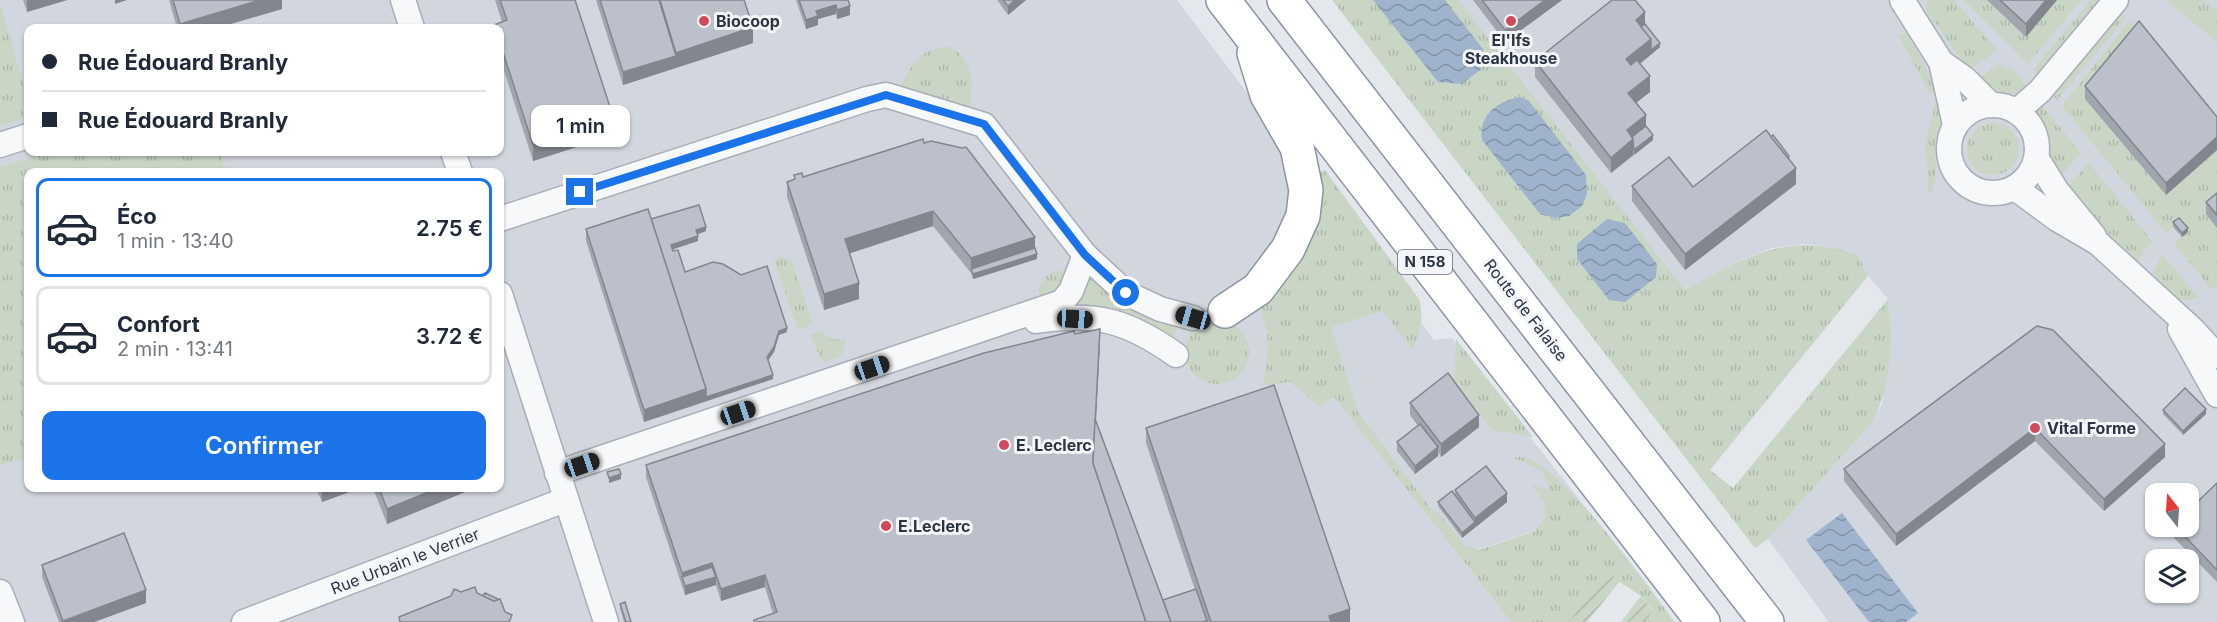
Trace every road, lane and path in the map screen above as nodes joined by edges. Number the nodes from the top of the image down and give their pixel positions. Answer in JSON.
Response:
{"nodes":[{"id":1,"x":1223,"y":0,"type":"edge"},
{"id":2,"x":1284,"y":0,"type":"edge"},
{"id":3,"x":1902,"y":0,"type":"edge"},
{"id":4,"x":2116,"y":0,"type":"edge"},
{"id":5,"x":1248,"y":32,"type":"junction"},
{"id":6,"x":1941,"y":62,"type":"junction"},
{"id":7,"x":1990,"y":104,"type":"junction"},
{"id":8,"x":2017,"y":111,"type":"junction"},
{"id":9,"x":1955,"y":125,"type":"junction"},
{"id":10,"x":24,"y":137,"type":"edge"},
{"id":11,"x":0,"y":145,"type":"edge"},
{"id":12,"x":2037,"y":159,"type":"junction"},
{"id":13,"x":2015,"y":188,"type":"junction"},
{"id":14,"x":504,"y":218,"type":"edge"},
{"id":15,"x":2098,"y":243,"type":"junction"},
{"id":16,"x":1085,"y":255,"type":"junction"},
{"id":17,"x":2167,"y":306,"type":"junction"},
{"id":18,"x":504,"y":307,"type":"edge"},
{"id":19,"x":1225,"y":311,"type":"dead end"},
{"id":20,"x":1193,"y":318,"type":"dead end"},
{"id":21,"x":992,"y":327,"type":"junction"},
{"id":22,"x":1176,"y":355,"type":"dead end"},
{"id":23,"x":2217,"y":356,"type":"edge"},
{"id":24,"x":2217,"y":395,"type":"edge"},
{"id":25,"x":557,"y":473,"type":"junction"},
{"id":26,"x":565,"y":500,"type":"junction"},
{"id":27,"x":0,"y":592,"type":"edge"},
{"id":28,"x":12,"y":622,"type":"edge"},
{"id":29,"x":244,"y":622,"type":"edge"},
{"id":30,"x":606,"y":622,"type":"edge"},
{"id":31,"x":1703,"y":622,"type":"edge"},
{"id":32,"x":1767,"y":622,"type":"edge"}],
"edges":[{"from":1,"to":5,"type":"highway","number":"N 158"},
{"from":2,"to":32,"type":"highway","name":"Route de Falaise","number":"N 158"},
{"from":3,"to":6,"type":"street"},
{"from":4,"to":8,"type":"street"},
{"from":5,"to":19,"type":"highway","number":"N 158"},
{"from":5,"to":31,"type":"highway","number":"N 158"},
{"from":6,"to":7,"type":"street"},
{"from":6,"to":9,"type":"street"},
{"from":7,"to":8,"type":"street"},
{"from":7,"to":9,"type":"street"},
{"from":8,"to":12,"type":"street"},
{"from":9,"to":13,"type":"street"},
{"from":10,"to":11,"type":"street"},
{"from":12,"to":13,"type":"street"},
{"from":12,"to":15,"type":"street"},
{"from":13,"to":15,"type":"street"},
{"from":14,"to":16,"type":"street"},
{"from":15,"to":17,"type":"street"},
{"from":16,"to":20,"type":"street"},
{"from":16,"to":21,"type":"street"},
{"from":17,"to":23,"type":"street"},
{"from":17,"to":24,"type":"street"},
{"from":18,"to":25,"type":"street"},
{"from":21,"to":22,"type":"street"},
{"from":21,"to":25,"type":"street"},
{"from":25,"to":26,"type":"street"},
{"from":26,"to":29,"type":"street","name":"Rue Urbain le Verrier"},
{"from":26,"to":30,"type":"street"},
{"from":27,"to":28,"type":"street"}]}
